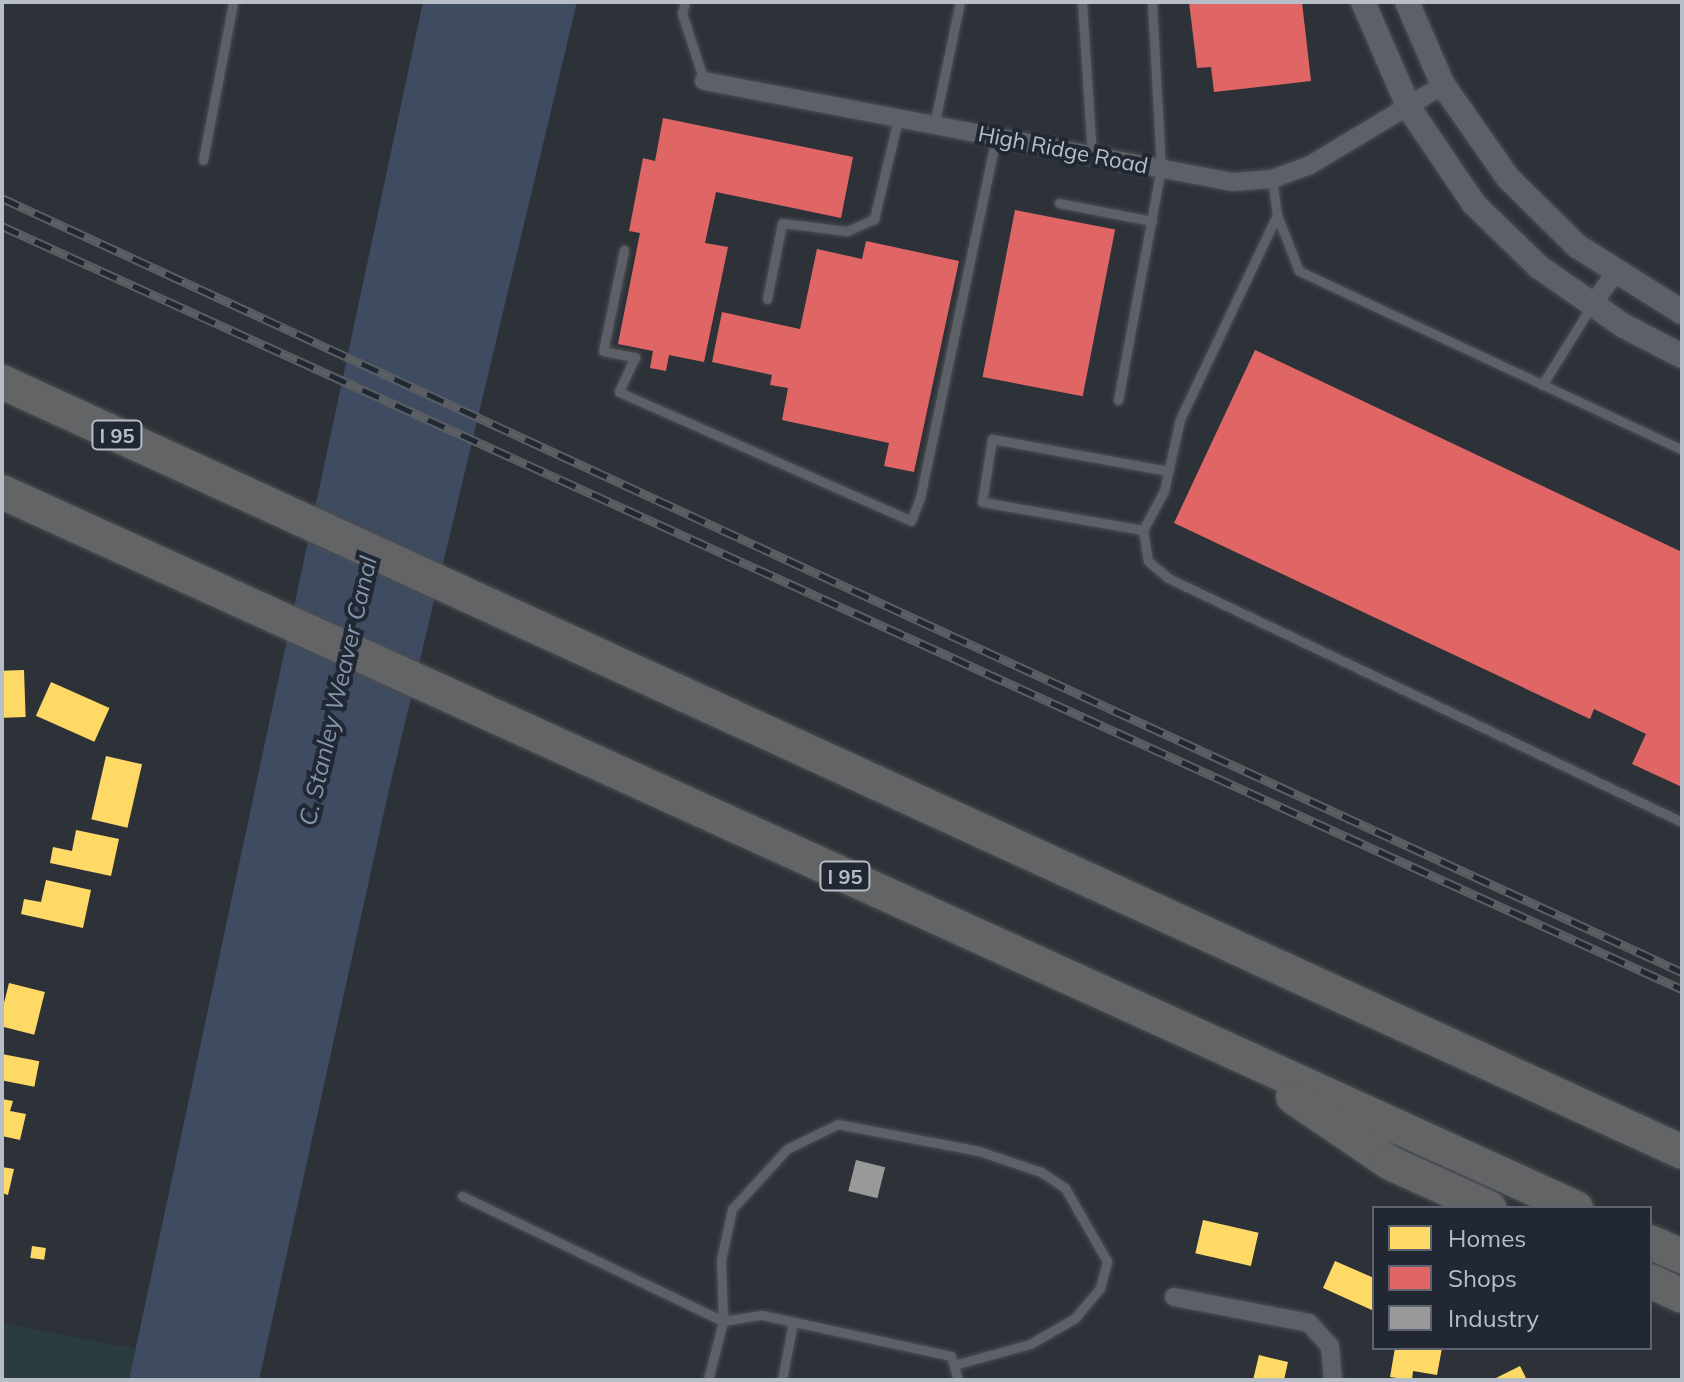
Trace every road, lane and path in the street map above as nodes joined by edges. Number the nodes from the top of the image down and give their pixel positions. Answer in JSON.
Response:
{"nodes":[{"id":1,"x":233,"y":2,"type":"edge"},
{"id":2,"x":685,"y":2,"type":"edge"},
{"id":3,"x":960,"y":2,"type":"edge"},
{"id":4,"x":1082,"y":2,"type":"edge"},
{"id":5,"x":1152,"y":2,"type":"edge"},
{"id":6,"x":1363,"y":2,"type":"edge"},
{"id":7,"x":1407,"y":2,"type":"edge"},
{"id":8,"x":704,"y":81,"type":"joint"},
{"id":9,"x":1443,"y":85,"type":"junction"},
{"id":10,"x":1409,"y":108,"type":"junction"},
{"id":11,"x":898,"y":119,"type":"junction"},
{"id":12,"x":934,"y":126,"type":"junction"},
{"id":13,"x":996,"y":137,"type":"junction"},
{"id":14,"x":1092,"y":155,"type":"junction"},
{"id":15,"x":203,"y":160,"type":"dead end"},
{"id":16,"x":1161,"y":169,"type":"junction"},
{"id":17,"x":1272,"y":179,"type":"junction"},
{"id":18,"x":1059,"y":203,"type":"dead end"},
{"id":19,"x":1277,"y":215,"type":"junction"},
{"id":20,"x":1152,"y":221,"type":"junction"},
{"id":21,"x":624,"y":250,"type":"dead end"},
{"id":22,"x":1615,"y":273,"type":"junction"},
{"id":23,"x":767,"y":299,"type":"dead end"},
{"id":24,"x":1592,"y":305,"type":"junction"},
{"id":25,"x":1682,"y":312,"type":"edge"},
{"id":26,"x":1682,"y":356,"type":"edge"},
{"id":27,"x":2,"y":382,"type":"edge"},
{"id":28,"x":1542,"y":385,"type":"junction"},
{"id":29,"x":1118,"y":400,"type":"dead end"},
{"id":30,"x":1682,"y":450,"type":"edge"},
{"id":31,"x":1168,"y":471,"type":"junction"},
{"id":32,"x":2,"y":492,"type":"edge"},
{"id":33,"x":1143,"y":530,"type":"junction"},
{"id":34,"x":1682,"y":822,"type":"edge"},
{"id":35,"x":1217,"y":1045,"type":"junction"},
{"id":36,"x":1682,"y":1152,"type":"edge"},
{"id":37,"x":462,"y":1196,"type":"dead end"},
{"id":38,"x":1485,"y":1206,"type":"edge"},
{"id":39,"x":1572,"y":1206,"type":"edge"},
{"id":40,"x":1652,"y":1243,"type":"edge"},
{"id":41,"x":1682,"y":1256,"type":"edge"},
{"id":42,"x":1652,"y":1282,"type":"edge"},
{"id":43,"x":1682,"y":1296,"type":"edge"},
{"id":44,"x":1174,"y":1297,"type":"dead end"},
{"id":45,"x":723,"y":1321,"type":"junction"},
{"id":46,"x":793,"y":1322,"type":"junction"},
{"id":47,"x":954,"y":1365,"type":"junction"},
{"id":48,"x":1334,"y":1371,"type":"edge"},
{"id":49,"x":708,"y":1380,"type":"edge"},
{"id":50,"x":782,"y":1380,"type":"edge"},
{"id":51,"x":958,"y":1380,"type":"edge"}],
"edges":[{"from":1,"to":15,"type":"lane"},
{"from":2,"to":8,"type":"lane"},
{"from":3,"to":12,"type":"lane"},
{"from":4,"to":14,"type":"lane"},
{"from":5,"to":16,"type":"lane"},
{"from":6,"to":10,"type":"street"},
{"from":7,"to":9,"type":"street"},
{"from":8,"to":11,"type":"street","name":"High Ridge Road"},
{"from":9,"to":10,"type":"street","name":"High Ridge Road"},
{"from":9,"to":22,"type":"street"},
{"from":10,"to":17,"type":"street","name":"High Ridge Road"},
{"from":10,"to":24,"type":"street"},
{"from":11,"to":12,"type":"street","name":"High Ridge Road"},
{"from":11,"to":23,"type":"lane"},
{"from":12,"to":13,"type":"street","name":"High Ridge Road"},
{"from":13,"to":14,"type":"street","name":"High Ridge Road"},
{"from":13,"to":21,"type":"lane"},
{"from":14,"to":16,"type":"street","name":"High Ridge Road"},
{"from":16,"to":17,"type":"street","name":"High Ridge Road"},
{"from":16,"to":20,"type":"lane"},
{"from":17,"to":19,"type":"lane"},
{"from":18,"to":20,"type":"lane"},
{"from":19,"to":28,"type":"lane"},
{"from":19,"to":31,"type":"lane"},
{"from":20,"to":29,"type":"lane"},
{"from":22,"to":24,"type":"street"},
{"from":22,"to":25,"type":"street"},
{"from":24,"to":26,"type":"street"},
{"from":24,"to":28,"type":"lane"},
{"from":27,"to":36,"type":"highway","number":"I 95"},
{"from":28,"to":30,"type":"lane"},
{"from":31,"to":33,"type":"lane"},
{"from":31,"to":33,"type":"lane"},
{"from":32,"to":35,"type":"highway","number":"I 95"},
{"from":33,"to":34,"type":"lane"},
{"from":35,"to":38,"type":"highway"},
{"from":35,"to":39,"type":"highway","number":"I 95"},
{"from":37,"to":45,"type":"lane"},
{"from":40,"to":41,"type":"highway"},
{"from":42,"to":43,"type":"highway"},
{"from":44,"to":48,"type":"street"},
{"from":45,"to":46,"type":"lane"},
{"from":45,"to":47,"type":"lane"},
{"from":45,"to":49,"type":"lane"},
{"from":46,"to":47,"type":"lane"},
{"from":46,"to":50,"type":"lane"},
{"from":47,"to":51,"type":"lane"}]}
